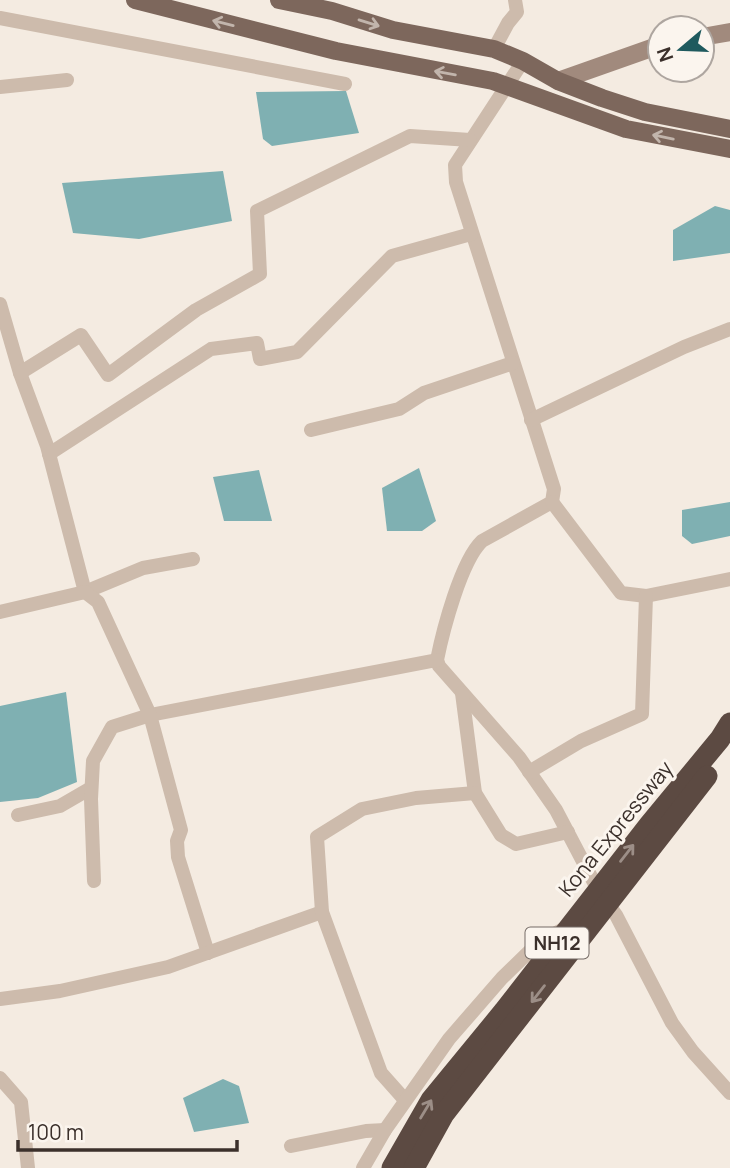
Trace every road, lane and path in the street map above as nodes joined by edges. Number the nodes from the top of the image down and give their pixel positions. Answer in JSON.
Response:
{"nodes":[{"id":1,"x":135,"y":0,"type":"edge"},
{"id":2,"x":279,"y":0,"type":"edge"},
{"id":3,"x":515,"y":0,"type":"edge"},
{"id":4,"x":327,"y":5,"type":"edge"},
{"id":5,"x":0,"y":18,"type":"edge"},
{"id":6,"x":494,"y":49,"type":"junction"},
{"id":7,"x":646,"y":50,"type":"edge"},
{"id":8,"x":523,"y":61,"type":"junction"},
{"id":9,"x":67,"y":80,"type":"dead end"},
{"id":10,"x":558,"y":81,"type":"junction"},
{"id":11,"x":345,"y":84,"type":"dead end"},
{"id":12,"x":507,"y":86,"type":"junction"},
{"id":13,"x":0,"y":87,"type":"edge"},
{"id":14,"x":730,"y":129,"type":"edge"},
{"id":15,"x":470,"y":140,"type":"junction"},
{"id":16,"x":730,"y":149,"type":"edge"},
{"id":17,"x":471,"y":234,"type":"junction"},
{"id":18,"x":0,"y":304,"type":"edge"},
{"id":19,"x":730,"y":329,"type":"edge"},
{"id":20,"x":513,"y":363,"type":"junction"},
{"id":21,"x":20,"y":373,"type":"junction"},
{"id":22,"x":531,"y":420,"type":"junction"},
{"id":23,"x":311,"y":430,"type":"dead end"},
{"id":24,"x":49,"y":454,"type":"junction"},
{"id":25,"x":552,"y":502,"type":"junction"},
{"id":26,"x":193,"y":559,"type":"dead end"},
{"id":27,"x":730,"y":579,"type":"edge"},
{"id":28,"x":85,"y":592,"type":"junction"},
{"id":29,"x":646,"y":596,"type":"junction"},
{"id":30,"x":0,"y":612,"type":"edge"},
{"id":31,"x":438,"y":660,"type":"junction"},
{"id":32,"x":462,"y":693,"type":"junction"},
{"id":33,"x":150,"y":715,"type":"junction"},
{"id":34,"x":730,"y":723,"type":"edge"},
{"id":35,"x":730,"y":747,"type":"edge"},
{"id":36,"x":530,"y":772,"type":"junction"},
{"id":37,"x":91,"y":788,"type":"junction"},
{"id":38,"x":475,"y":793,"type":"junction"},
{"id":39,"x":18,"y":815,"type":"dead end"},
{"id":40,"x":568,"y":832,"type":"junction"},
{"id":41,"x":94,"y":881,"type":"dead end"},
{"id":42,"x":603,"y":896,"type":"junction"},
{"id":43,"x":322,"y":912,"type":"junction"},
{"id":44,"x":572,"y":924,"type":"junction"},
{"id":45,"x":208,"y":953,"type":"junction"},
{"id":46,"x":0,"y":999,"type":"edge"},
{"id":47,"x":0,"y":1078,"type":"edge"},
{"id":48,"x":730,"y":1093,"type":"edge"},
{"id":49,"x":405,"y":1100,"type":"junction"},
{"id":50,"x":385,"y":1130,"type":"junction"},
{"id":51,"x":291,"y":1146,"type":"dead end"},
{"id":52,"x":28,"y":1168,"type":"edge"},
{"id":53,"x":363,"y":1168,"type":"edge"},
{"id":54,"x":392,"y":1168,"type":"edge"},
{"id":55,"x":414,"y":1168,"type":"edge"}],
"edges":[{"from":12,"to":1,"type":"main road","one_way":true},
{"from":2,"to":4,"type":"main road"},
{"from":3,"to":6,"type":"street"},
{"from":4,"to":6,"type":"main road","one_way":true},
{"from":5,"to":11,"type":"street"},
{"from":6,"to":8,"type":"main road"},
{"from":7,"to":10,"type":"main road"},
{"from":8,"to":10,"type":"main road"},
{"from":8,"to":12,"type":"street"},
{"from":9,"to":13,"type":"street"},
{"from":10,"to":14,"type":"main road"},
{"from":12,"to":15,"type":"street"},
{"from":16,"to":12,"type":"main road","one_way":true},
{"from":15,"to":17,"type":"street"},
{"from":15,"to":21,"type":"street"},
{"from":17,"to":20,"type":"street"},
{"from":17,"to":24,"type":"street"},
{"from":18,"to":21,"type":"street"},
{"from":19,"to":22,"type":"street"},
{"from":20,"to":22,"type":"street"},
{"from":20,"to":23,"type":"street"},
{"from":21,"to":24,"type":"street"},
{"from":22,"to":25,"type":"street"},
{"from":24,"to":28,"type":"street"},
{"from":25,"to":29,"type":"street"},
{"from":25,"to":31,"type":"street"},
{"from":26,"to":28,"type":"street"},
{"from":27,"to":29,"type":"street"},
{"from":28,"to":30,"type":"street"},
{"from":28,"to":33,"type":"street"},
{"from":29,"to":36,"type":"street"},
{"from":31,"to":32,"type":"street"},
{"from":31,"to":33,"type":"street"},
{"from":32,"to":36,"type":"street"},
{"from":32,"to":38,"type":"street"},
{"from":33,"to":37,"type":"street"},
{"from":33,"to":45,"type":"street"},
{"from":42,"to":34,"type":"highway","name":"Kona Expressway","number":"NH12","one_way":true},
{"from":35,"to":42,"type":"highway","name":"Kona Expressway","number":"NH12"},
{"from":36,"to":40,"type":"street"},
{"from":37,"to":39,"type":"street"},
{"from":37,"to":41,"type":"street"},
{"from":38,"to":40,"type":"street"},
{"from":38,"to":43,"type":"street"},
{"from":40,"to":42,"type":"street"},
{"from":42,"to":44,"type":"highway","name":"Kona Expressway","number":"NH12"},
{"from":42,"to":48,"type":"street"},
{"from":42,"to":55,"type":"highway","name":"Kona Expressway","number":"NH12","one_way":true},
{"from":43,"to":45,"type":"street"},
{"from":43,"to":49,"type":"street"},
{"from":44,"to":49,"type":"street"},
{"from":54,"to":44,"type":"highway","name":"Kona Expressway","number":"NH12","one_way":true},
{"from":45,"to":46,"type":"street"},
{"from":47,"to":52,"type":"street"},
{"from":49,"to":50,"type":"street"},
{"from":50,"to":51,"type":"street"},
{"from":50,"to":53,"type":"street"}]}
